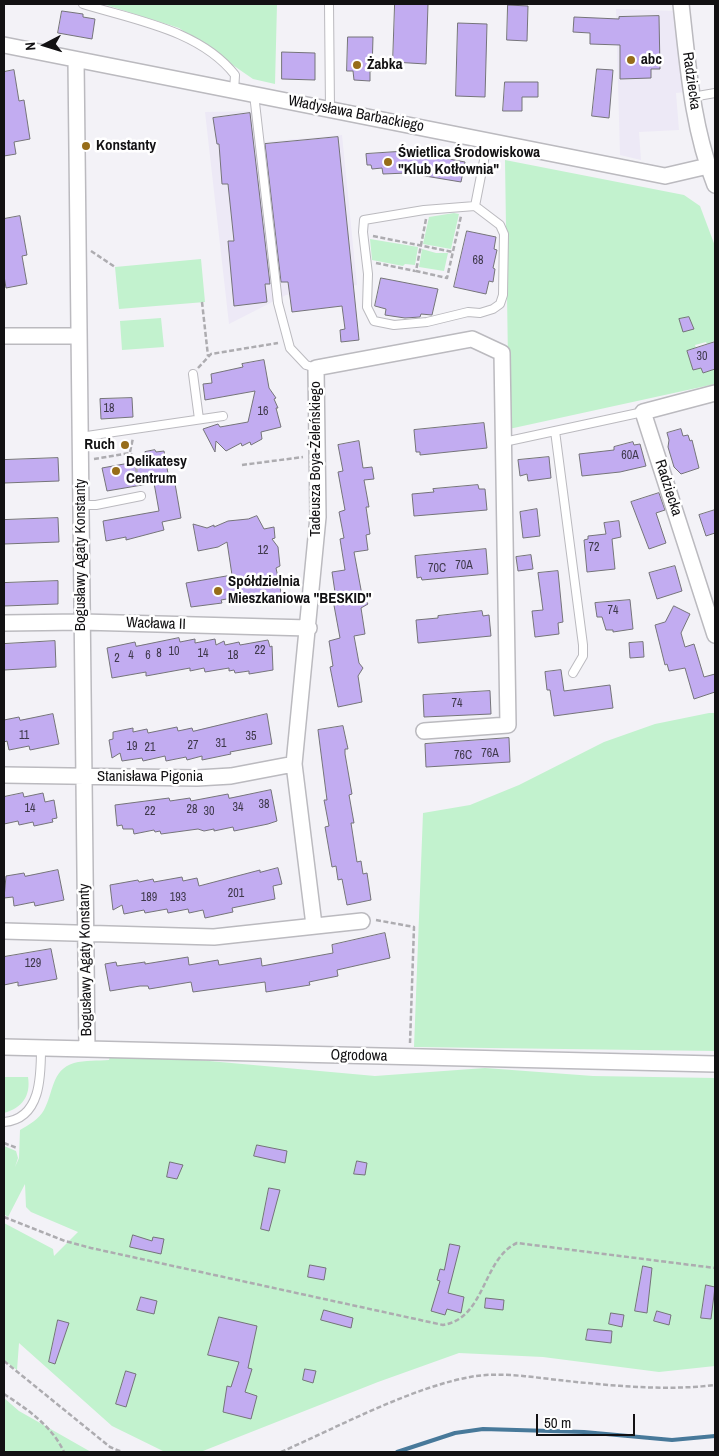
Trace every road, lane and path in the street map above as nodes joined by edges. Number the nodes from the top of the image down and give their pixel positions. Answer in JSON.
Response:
{"nodes":[{"id":1,"x":82,"y":4,"type":"edge"},
{"id":2,"x":329,"y":4,"type":"edge"},
{"id":3,"x":681,"y":4,"type":"edge"},
{"id":4,"x":4,"y":45,"type":"edge"},
{"id":5,"x":76,"y":60,"type":"junction"},
{"id":6,"x":234,"y":90,"type":"junction"},
{"id":7,"x":715,"y":93,"type":"edge"},
{"id":8,"x":254,"y":94,"type":"junction"},
{"id":9,"x":692,"y":96,"type":"junction"},
{"id":10,"x":330,"y":110,"type":"junction"},
{"id":11,"x":488,"y":140,"type":"junction"},
{"id":12,"x":708,"y":166,"type":"junction"},
{"id":13,"x":715,"y":185,"type":"edge"},
{"id":14,"x":475,"y":206,"type":"junction"},
{"id":15,"x":464,"y":207,"type":"junction"},
{"id":16,"x":427,"y":210,"type":"junction"},
{"id":17,"x":368,"y":235,"type":"dead end"},
{"id":18,"x":420,"y":246,"type":"junction"},
{"id":19,"x":91,"y":251,"type":"dead end"},
{"id":20,"x":453,"y":252,"type":"junction"},
{"id":21,"x":371,"y":262,"type":"dead end"},
{"id":22,"x":115,"y":267,"type":"dead end"},
{"id":23,"x":416,"y":271,"type":"junction"},
{"id":24,"x":202,"y":302,"type":"dead end"},
{"id":25,"x":4,"y":336,"type":"edge"},
{"id":26,"x":79,"y":336,"type":"junction"},
{"id":27,"x":280,"y":342,"type":"dead end"},
{"id":28,"x":208,"y":356,"type":"junction"},
{"id":29,"x":316,"y":368,"type":"junction"},
{"id":30,"x":193,"y":374,"type":"joint"},
{"id":31,"x":715,"y":393,"type":"edge"},
{"id":32,"x":643,"y":412,"type":"junction"},
{"id":33,"x":223,"y":416,"type":"dead end"},
{"id":34,"x":199,"y":419,"type":"junction"},
{"id":35,"x":555,"y":431,"type":"junction"},
{"id":36,"x":80,"y":438,"type":"junction"},
{"id":37,"x":504,"y":442,"type":"junction"},
{"id":38,"x":306,"y":455,"type":"dead end"},
{"id":39,"x":92,"y":460,"type":"dead end"},
{"id":40,"x":242,"y":465,"type":"dead end"},
{"id":41,"x":138,"y":479,"type":"dead end"},
{"id":42,"x":141,"y":496,"type":"dead end"},
{"id":43,"x":81,"y":505,"type":"junction"},
{"id":44,"x":82,"y":622,"type":"junction"},
{"id":45,"x":4,"y":623,"type":"edge"},
{"id":46,"x":309,"y":628,"type":"junction"},
{"id":47,"x":715,"y":635,"type":"edge"},
{"id":48,"x":573,"y":672,"type":"dead end"},
{"id":49,"x":424,"y":731,"type":"dead end"},
{"id":50,"x":294,"y":764,"type":"junction"},
{"id":51,"x":4,"y":774,"type":"edge"},
{"id":52,"x":85,"y":776,"type":"junction"},
{"id":53,"x":362,"y":921,"type":"joint"},
{"id":54,"x":314,"y":925,"type":"junction"},
{"id":55,"x":4,"y":931,"type":"edge"},
{"id":56,"x":86,"y":932,"type":"junction"},
{"id":57,"x":4,"y":1047,"type":"edge"},
{"id":58,"x":41,"y":1048,"type":"junction"},
{"id":59,"x":87,"y":1049,"type":"junction"},
{"id":60,"x":410,"y":1050,"type":"dead end"},
{"id":61,"x":715,"y":1064,"type":"edge"},
{"id":62,"x":4,"y":1122,"type":"edge"},
{"id":63,"x":4,"y":1143,"type":"edge"},
{"id":64,"x":16,"y":1148,"type":"dead end"},
{"id":65,"x":4,"y":1217,"type":"edge"},
{"id":66,"x":715,"y":1268,"type":"edge"},
{"id":67,"x":4,"y":1361,"type":"edge"},
{"id":68,"x":715,"y":1385,"type":"edge"},
{"id":69,"x":4,"y":1394,"type":"edge"},
{"id":70,"x":64,"y":1452,"type":"edge"},
{"id":71,"x":122,"y":1452,"type":"edge"},
{"id":72,"x":281,"y":1452,"type":"edge"}],
"edges":[{"from":1,"to":6,"type":"lane"},
{"from":2,"to":10,"type":"lane"},
{"from":3,"to":9,"type":"street","name":"Radziecka"},
{"from":4,"to":5,"type":"street","name":"Władysława Barbackiego"},
{"from":5,"to":6,"type":"street","name":"Władysława Barbackiego"},
{"from":5,"to":26,"type":"street","name":"Bogusławy Agaty Konstanty"},
{"from":6,"to":8,"type":"street","name":"Władysława Barbackiego"},
{"from":7,"to":9,"type":"lane"},
{"from":8,"to":10,"type":"street","name":"Władysława Barbackiego"},
{"from":8,"to":29,"type":"lane"},
{"from":9,"to":12,"type":"street","name":"Radziecka"},
{"from":10,"to":11,"type":"street","name":"Władysława Barbackiego"},
{"from":11,"to":12,"type":"street","name":"Władysława Barbackiego"},
{"from":11,"to":14,"type":"lane"},
{"from":12,"to":13,"type":"street","name":"Radziecka"},
{"from":14,"to":15,"type":"lane"},
{"from":14,"to":16,"type":"lane"},
{"from":15,"to":16,"type":"lane"},
{"from":15,"to":20,"type":"path"},
{"from":16,"to":18,"type":"path"},
{"from":17,"to":18,"type":"path"},
{"from":18,"to":20,"type":"path"},
{"from":18,"to":23,"type":"path"},
{"from":19,"to":22,"type":"path"},
{"from":20,"to":23,"type":"path"},
{"from":21,"to":23,"type":"path"},
{"from":24,"to":28,"type":"path"},
{"from":25,"to":26,"type":"street"},
{"from":26,"to":36,"type":"street","name":"Bogusławy Agaty Konstanty"},
{"from":27,"to":28,"type":"path"},
{"from":28,"to":30,"type":"path"},
{"from":29,"to":37,"type":"street","name":"Tadeusza Boya-Żeleńskiego"},
{"from":29,"to":46,"type":"street","name":"Tadeusza Boya-Żeleńskiego"},
{"from":30,"to":34,"type":"lane"},
{"from":31,"to":32,"type":"street"},
{"from":32,"to":35,"type":"lane"},
{"from":32,"to":47,"type":"street","name":"Radziecka"},
{"from":33,"to":34,"type":"lane"},
{"from":34,"to":36,"type":"lane"},
{"from":35,"to":37,"type":"lane"},
{"from":35,"to":48,"type":"lane"},
{"from":36,"to":43,"type":"street","name":"Bogusławy Agaty Konstanty"},
{"from":37,"to":49,"type":"street","name":"Tadeusza Boya-Żeleńskiego"},
{"from":38,"to":40,"type":"path"},
{"from":39,"to":41,"type":"path"},
{"from":42,"to":43,"type":"lane"},
{"from":43,"to":44,"type":"street","name":"Bogusławy Agaty Konstanty"},
{"from":44,"to":45,"type":"street","name":"Wacława II"},
{"from":44,"to":46,"type":"street","name":"Wacława II"},
{"from":44,"to":52,"type":"street","name":"Bogusławy Agaty Konstanty"},
{"from":46,"to":50,"type":"street","name":"Tadeusza Boya-Żeleńskiego"},
{"from":50,"to":52,"type":"street","name":"Stanisława Pigonia"},
{"from":50,"to":54,"type":"street","name":"Tadeusza Boya-Żeleńskiego"},
{"from":51,"to":52,"type":"street","name":"Stanisława Pigonia"},
{"from":52,"to":56,"type":"street","name":"Bogusławy Agaty Konstanty"},
{"from":53,"to":54,"type":"street"},
{"from":53,"to":60,"type":"path"},
{"from":54,"to":56,"type":"street"},
{"from":55,"to":56,"type":"street"},
{"from":56,"to":59,"type":"street","name":"Bogusławy Agaty Konstanty"},
{"from":57,"to":58,"type":"street","name":"Ogrodowa"},
{"from":58,"to":59,"type":"street","name":"Ogrodowa"},
{"from":58,"to":62,"type":"lane"},
{"from":59,"to":61,"type":"street","name":"Ogrodowa"},
{"from":63,"to":64,"type":"path"},
{"from":65,"to":66,"type":"path"},
{"from":67,"to":71,"type":"path"},
{"from":68,"to":72,"type":"path"},
{"from":69,"to":70,"type":"path"}]}
